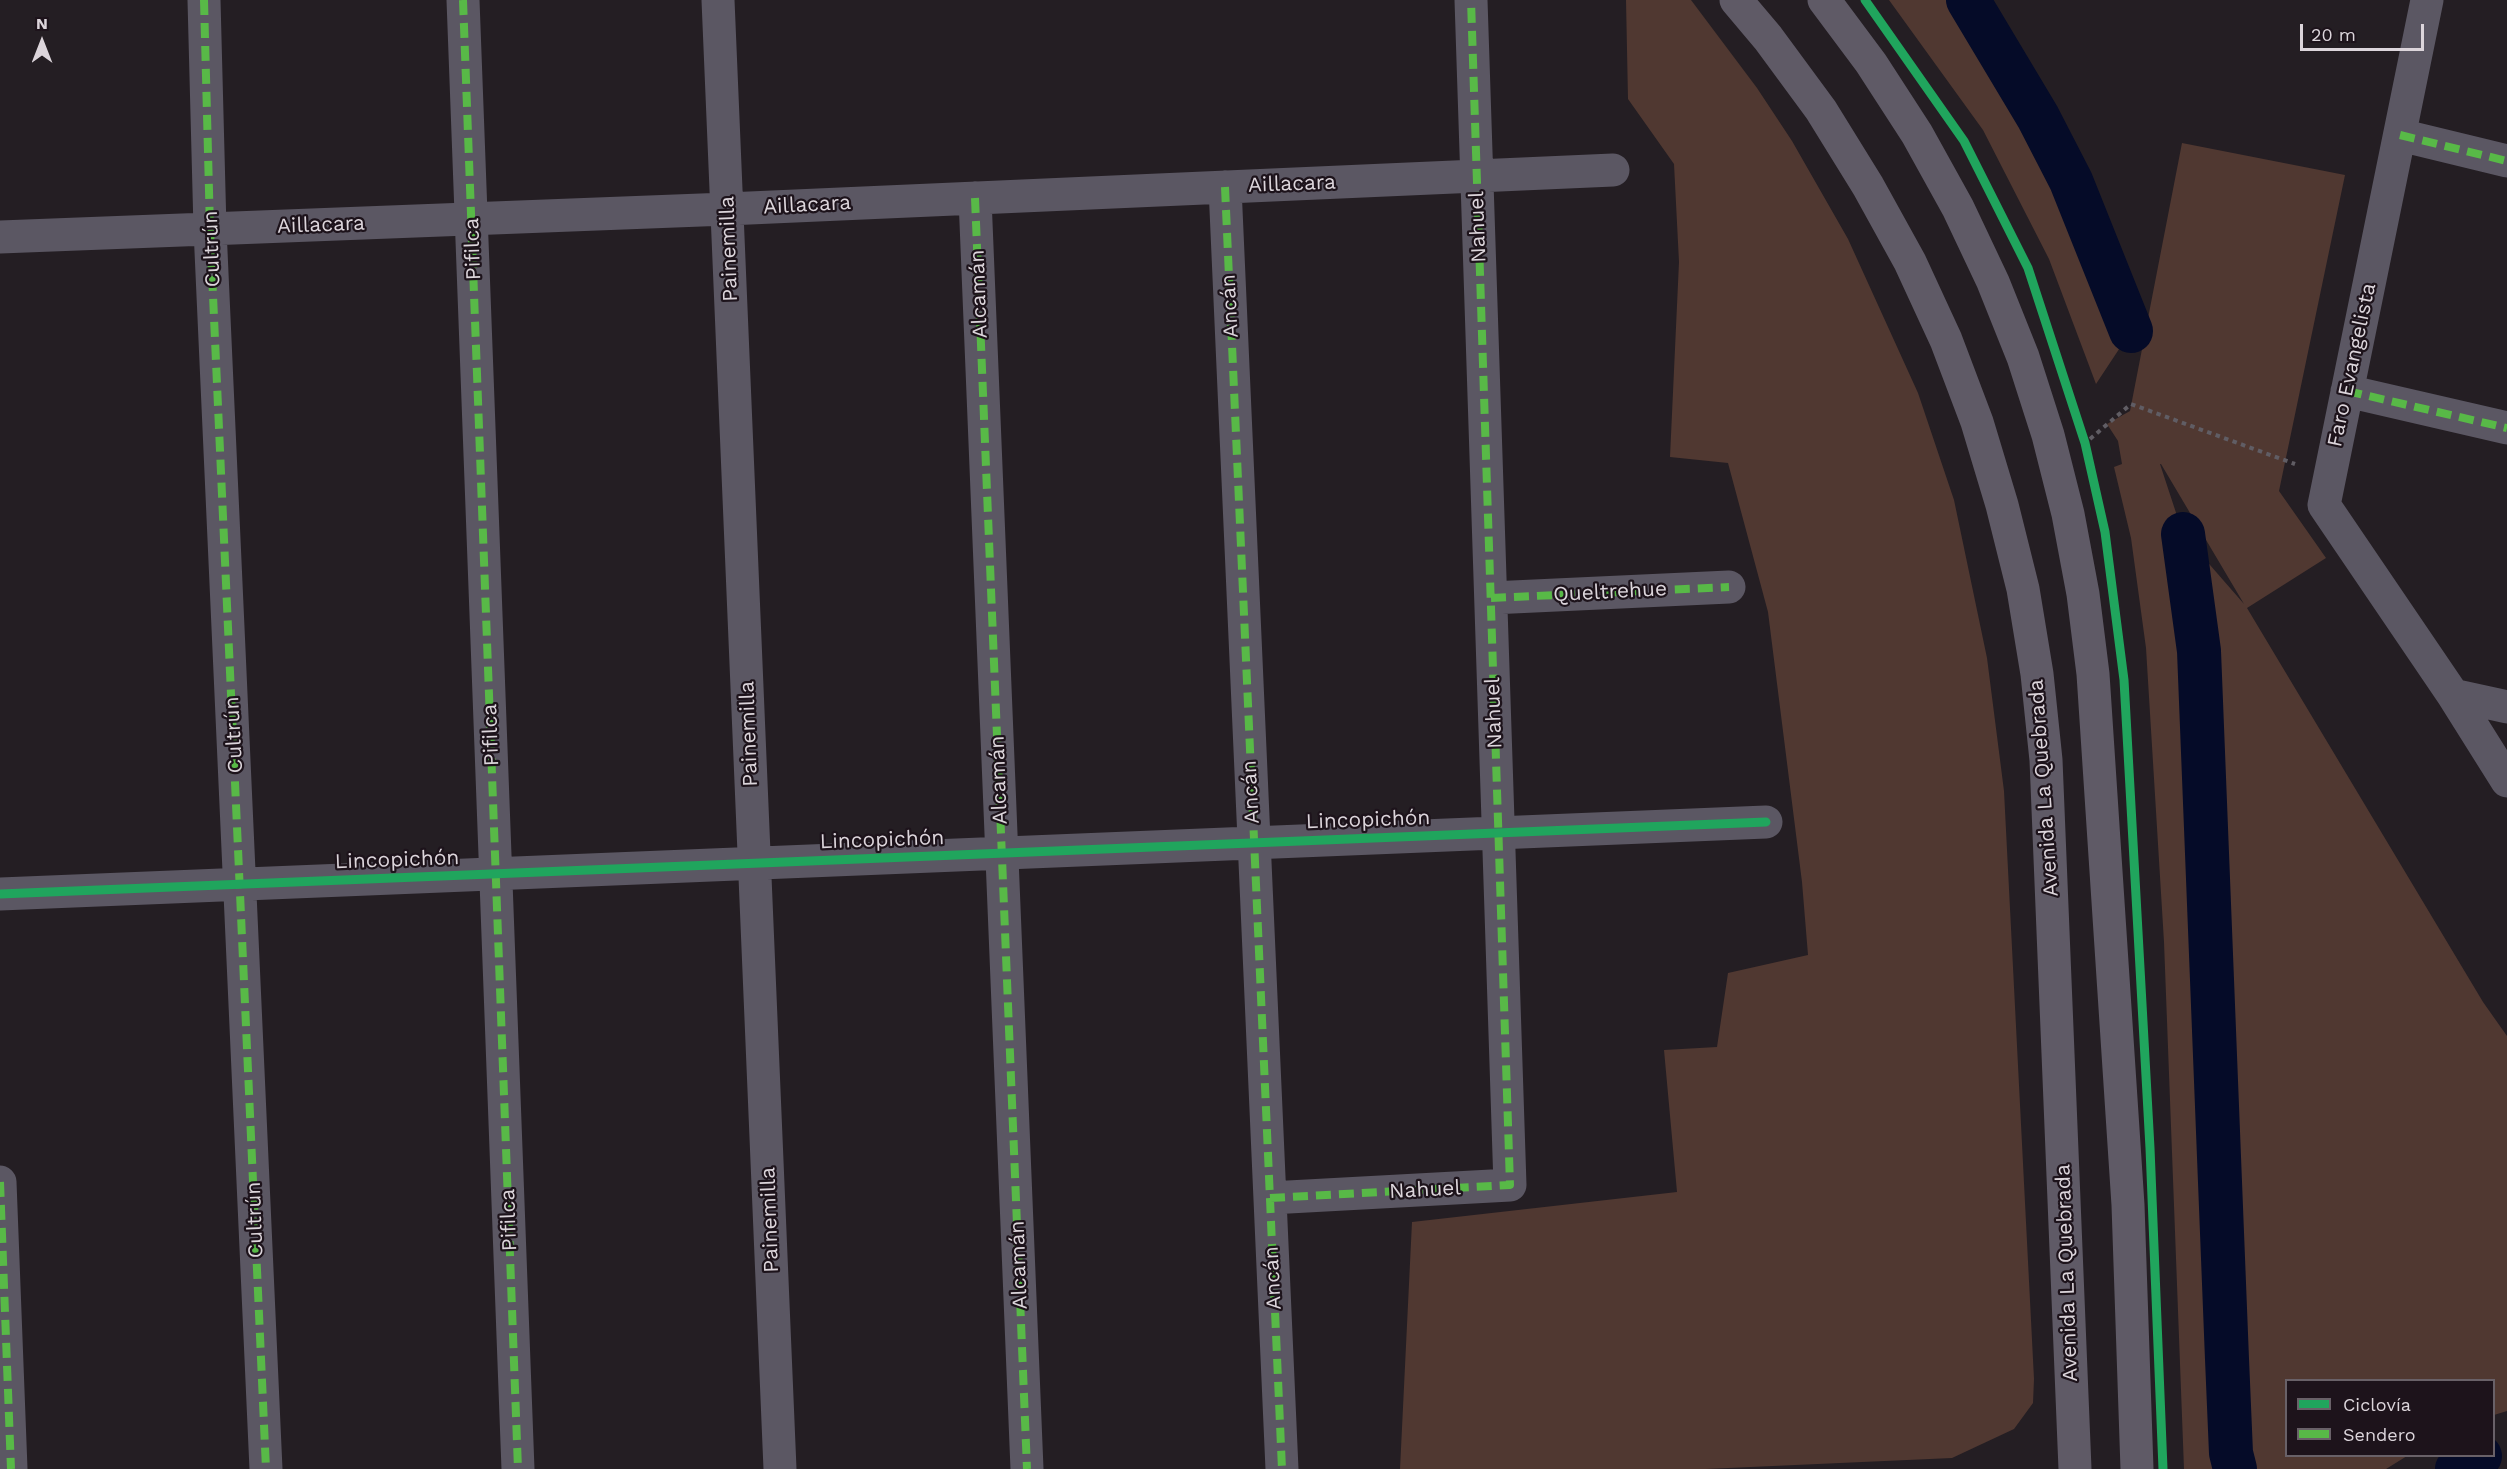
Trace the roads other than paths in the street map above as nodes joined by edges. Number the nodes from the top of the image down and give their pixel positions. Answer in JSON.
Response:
{"nodes":[{"id":1,"x":204,"y":0,"type":"edge"},
{"id":2,"x":464,"y":0,"type":"edge"},
{"id":3,"x":718,"y":0,"type":"edge"},
{"id":4,"x":1471,"y":0,"type":"edge"},
{"id":5,"x":1736,"y":0,"type":"edge"},
{"id":6,"x":1824,"y":0,"type":"edge"},
{"id":7,"x":2427,"y":0,"type":"edge"},
{"id":8,"x":2400,"y":135,"type":"junction"},
{"id":9,"x":2507,"y":161,"type":"edge"},
{"id":10,"x":1613,"y":170,"type":"dead end"},
{"id":11,"x":1476,"y":177,"type":"junction"},
{"id":12,"x":1225,"y":187,"type":"junction"},
{"id":13,"x":975,"y":198,"type":"junction"},
{"id":14,"x":727,"y":209,"type":"junction"},
{"id":15,"x":471,"y":219,"type":"junction"},
{"id":16,"x":210,"y":229,"type":"junction"},
{"id":17,"x":0,"y":237,"type":"edge"},
{"id":18,"x":2347,"y":391,"type":"junction"},
{"id":19,"x":2507,"y":428,"type":"edge"},
{"id":20,"x":1729,"y":587,"type":"dead end"},
{"id":21,"x":1491,"y":598,"type":"junction"},
{"id":22,"x":2453,"y":695,"type":"junction"},
{"id":23,"x":2507,"y":707,"type":"edge"},
{"id":24,"x":2507,"y":781,"type":"edge"},
{"id":25,"x":1766,"y":822,"type":"dead end"},
{"id":26,"x":1499,"y":833,"type":"junction"},
{"id":27,"x":1254,"y":843,"type":"junction"},
{"id":28,"x":1002,"y":853,"type":"junction"},
{"id":29,"x":755,"y":864,"type":"junction"},
{"id":30,"x":496,"y":874,"type":"junction"},
{"id":31,"x":241,"y":884,"type":"junction"},
{"id":32,"x":0,"y":894,"type":"edge"},
{"id":33,"x":0,"y":1182,"type":"edge"},
{"id":34,"x":1270,"y":1198,"type":"junction"},
{"id":35,"x":11,"y":1469,"type":"edge"},
{"id":36,"x":266,"y":1469,"type":"edge"},
{"id":37,"x":518,"y":1469,"type":"edge"},
{"id":38,"x":780,"y":1469,"type":"edge"},
{"id":39,"x":1027,"y":1469,"type":"edge"},
{"id":40,"x":1282,"y":1469,"type":"edge"},
{"id":41,"x":2067,"y":1469,"type":"edge"},
{"id":42,"x":2137,"y":1469,"type":"edge"}],
"edges":[{"from":1,"to":16,"type":"street","name":"Cultrún"},
{"from":2,"to":15,"type":"street","name":"Pifilca"},
{"from":3,"to":14,"type":"street","name":"Painemilla"},
{"from":4,"to":11,"type":"street","name":"Nahuel"},
{"from":5,"to":41,"type":"main road","name":"Avenida La Quebrada"},
{"from":6,"to":42,"type":"main road"},
{"from":7,"to":8,"type":"street","name":"Faro Evangelista"},
{"from":8,"to":9,"type":"street"},
{"from":8,"to":18,"type":"street","name":"Faro Evangelista"},
{"from":10,"to":11,"type":"street","name":"Aillacara"},
{"from":11,"to":12,"type":"street","name":"Aillacara"},
{"from":11,"to":21,"type":"street","name":"Nahuel"},
{"from":12,"to":13,"type":"street","name":"Aillacara"},
{"from":12,"to":27,"type":"street","name":"Ancán"},
{"from":13,"to":14,"type":"street","name":"Aillacara"},
{"from":13,"to":28,"type":"street","name":"Alcamán"},
{"from":14,"to":15,"type":"street","name":"Aillacara"},
{"from":14,"to":29,"type":"street","name":"Painemilla"},
{"from":15,"to":16,"type":"street","name":"Aillacara"},
{"from":15,"to":30,"type":"street","name":"Pifilca"},
{"from":16,"to":17,"type":"street","name":"Aillacara"},
{"from":16,"to":31,"type":"street","name":"Cultrún"},
{"from":18,"to":19,"type":"street"},
{"from":18,"to":22,"type":"street","name":"Faro Evangelista"},
{"from":20,"to":21,"type":"street","name":"Queltrehue"},
{"from":21,"to":26,"type":"street","name":"Nahuel"},
{"from":22,"to":23,"type":"street"},
{"from":22,"to":24,"type":"street","name":"Faro Evangelista"},
{"from":25,"to":26,"type":"street","name":"Lincopichón"},
{"from":26,"to":27,"type":"street","name":"Lincopichón"},
{"from":26,"to":34,"type":"street","name":"Nahuel"},
{"from":27,"to":28,"type":"street","name":"Lincopichón"},
{"from":27,"to":34,"type":"street","name":"Ancán"},
{"from":28,"to":29,"type":"street","name":"Lincopichón"},
{"from":28,"to":39,"type":"street","name":"Alcamán"},
{"from":29,"to":30,"type":"street","name":"Lincopichón"},
{"from":29,"to":38,"type":"street","name":"Painemilla"},
{"from":30,"to":31,"type":"street","name":"Lincopichón"},
{"from":30,"to":37,"type":"street","name":"Pifilca"},
{"from":31,"to":32,"type":"street","name":"Lincopichón"},
{"from":31,"to":36,"type":"street","name":"Cultrún"},
{"from":33,"to":35,"type":"street"},
{"from":34,"to":40,"type":"street","name":"Ancán"}]}
